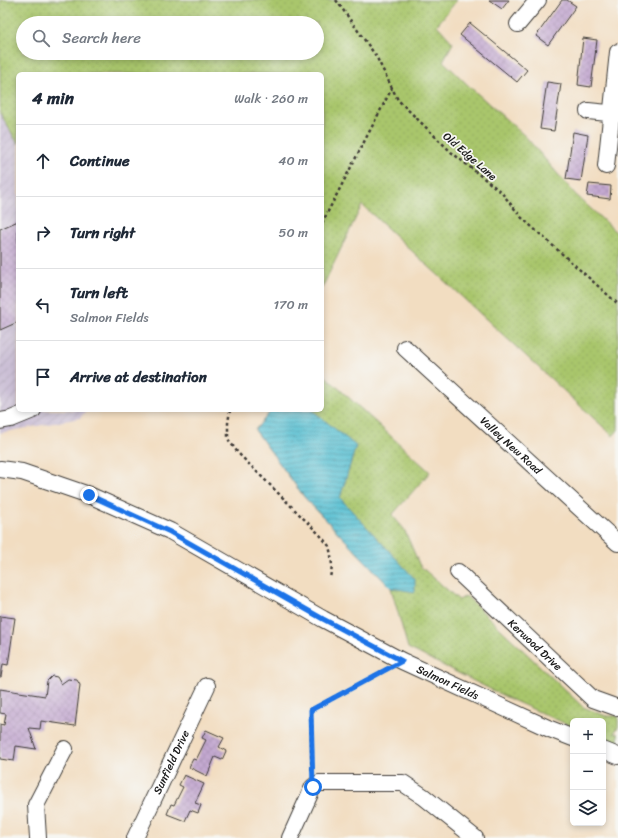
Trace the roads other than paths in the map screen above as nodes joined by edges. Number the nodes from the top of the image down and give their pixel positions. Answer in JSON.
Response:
{"nodes":[{"id":1,"x":538,"y":0,"type":"edge"},
{"id":2,"x":518,"y":24,"type":"dead end"},
{"id":3,"x":618,"y":52,"type":"edge"},
{"id":4,"x":588,"y":111,"type":"dead end"},
{"id":5,"x":615,"y":113,"type":"edge"},
{"id":6,"x":606,"y":166,"type":"dead end"},
{"id":7,"x":405,"y":348,"type":"dead end"},
{"id":8,"x":28,"y":412,"type":"edge"},
{"id":9,"x":0,"y":421,"type":"edge"},
{"id":10,"x":0,"y":469,"type":"edge"},
{"id":11,"x":618,"y":543,"type":"edge"},
{"id":12,"x":458,"y":572,"type":"dead end"},
{"id":13,"x":207,"y":686,"type":"dead end"},
{"id":14,"x":618,"y":708,"type":"edge"},
{"id":15,"x":570,"y":737,"type":"edge"},
{"id":16,"x":65,"y":748,"type":"dead end"},
{"id":17,"x":606,"y":751,"type":"edge"},
{"id":18,"x":618,"y":756,"type":"edge"},
{"id":19,"x":38,"y":838,"type":"edge"},
{"id":20,"x":135,"y":838,"type":"edge"},
{"id":21,"x":290,"y":838,"type":"edge"},
{"id":22,"x":475,"y":838,"type":"edge"}],
"edges":[{"from":1,"to":2,"type":"street"},
{"from":3,"to":5,"type":"street"},
{"from":4,"to":5,"type":"street"},
{"from":5,"to":6,"type":"street"},
{"from":7,"to":11,"type":"street","name":"Valley New Road"},
{"from":8,"to":9,"type":"street"},
{"from":10,"to":15,"type":"street","name":"Salmon Fields"},
{"from":12,"to":14,"type":"street","name":"Kerwood Drive"},
{"from":13,"to":20,"type":"street","name":"Sunfield Drive"},
{"from":16,"to":19,"type":"street"},
{"from":17,"to":18,"type":"street"},
{"from":21,"to":22,"type":"street"}]}
